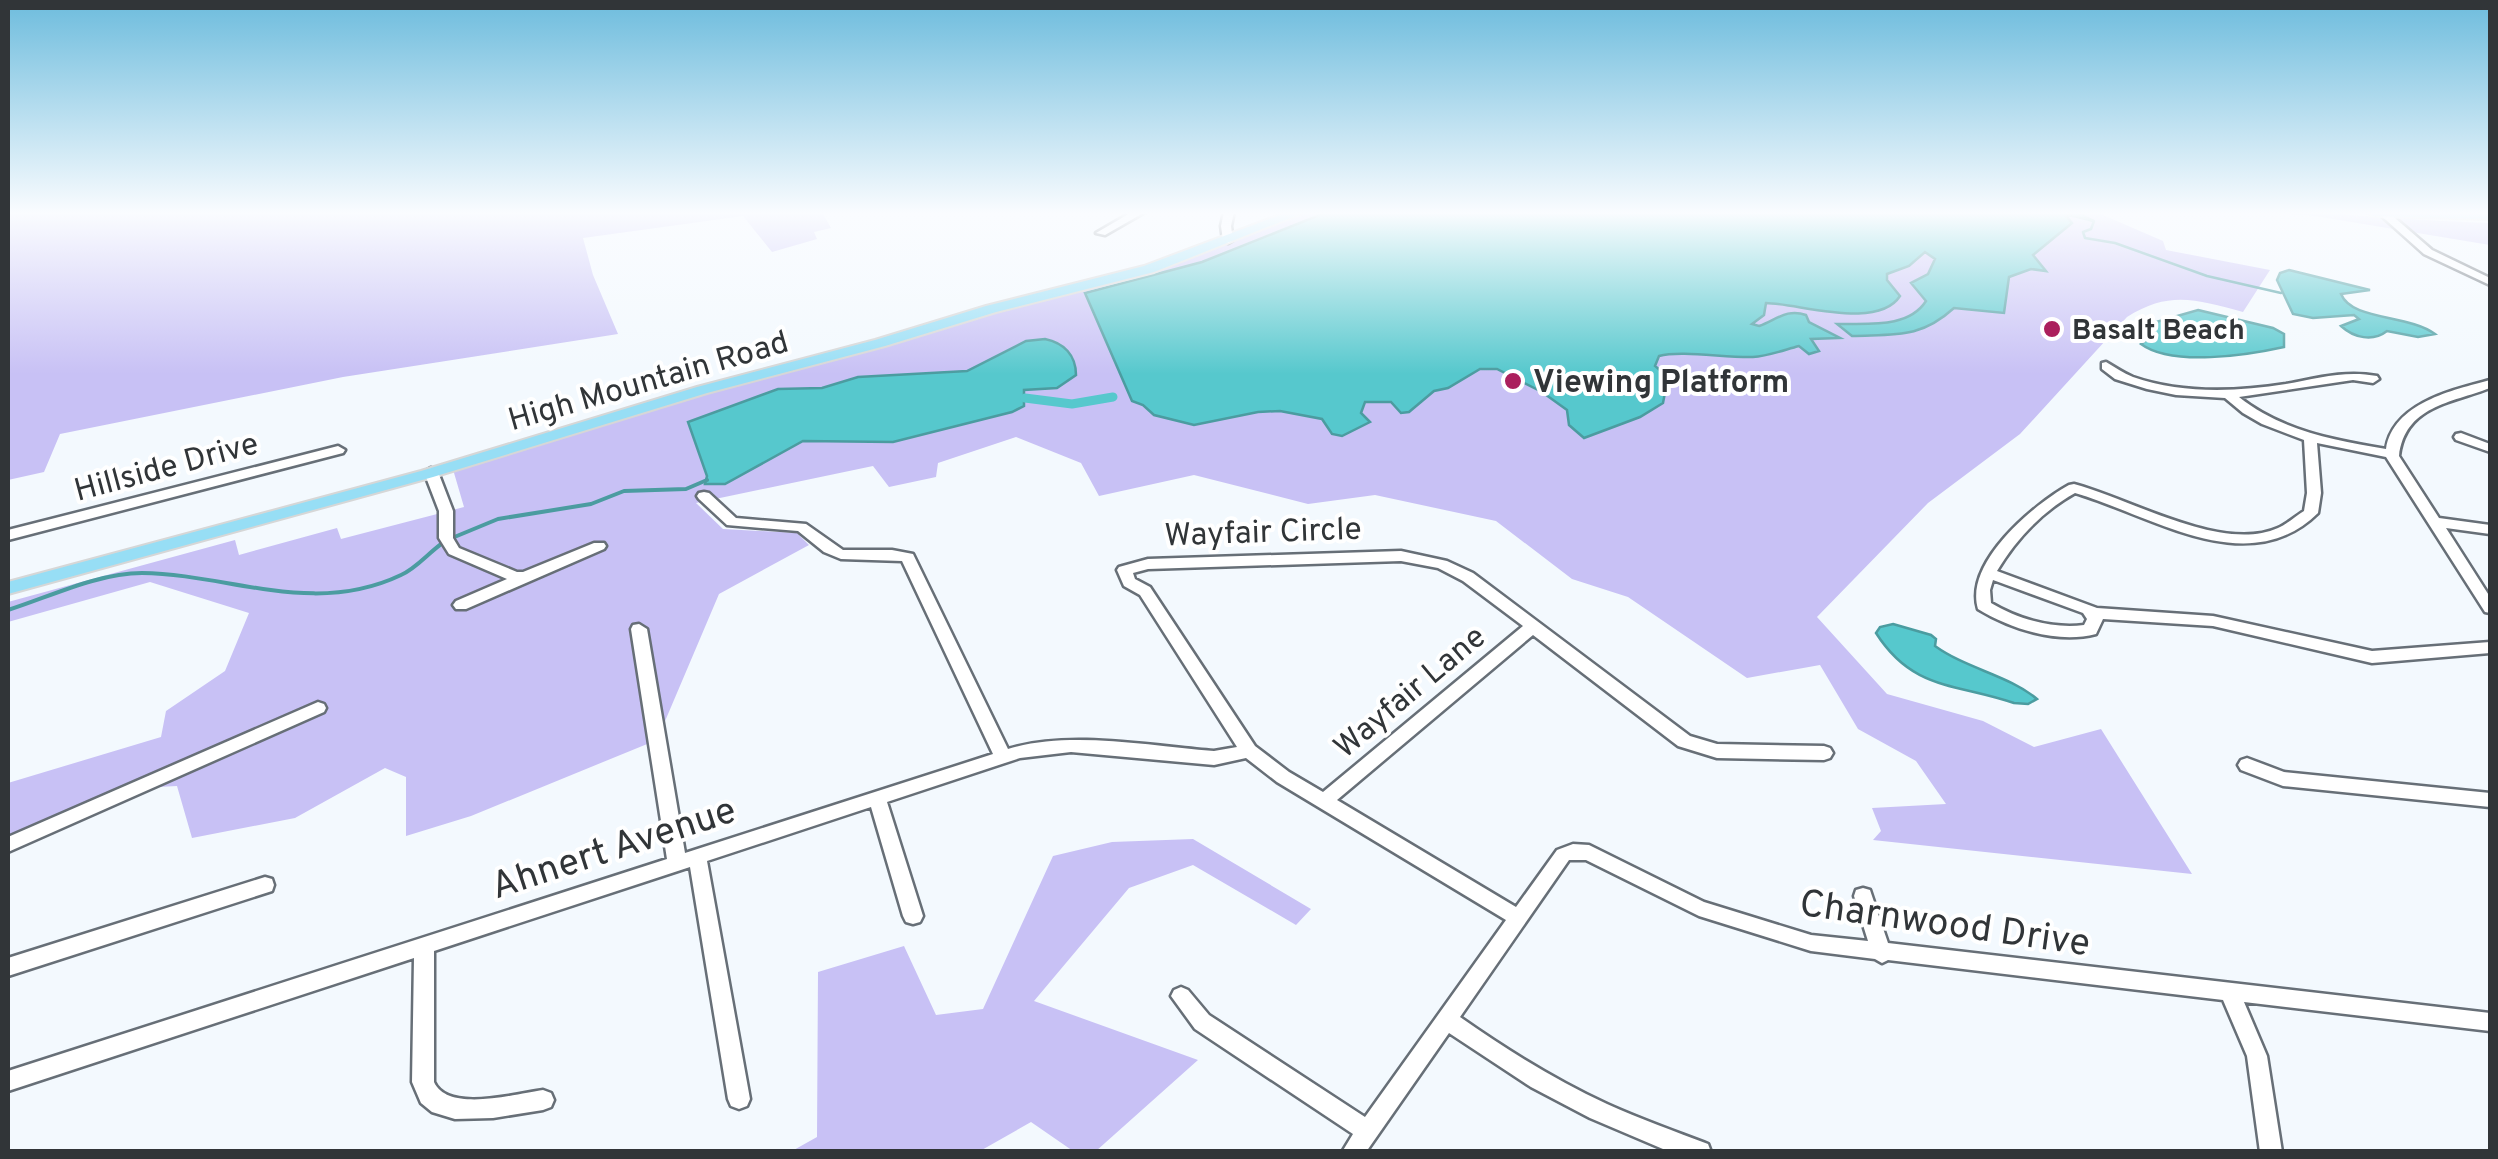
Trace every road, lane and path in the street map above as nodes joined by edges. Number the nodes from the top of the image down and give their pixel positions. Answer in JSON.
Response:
{"nodes":[{"id":1,"x":1157,"y":266,"type":"edge"},
{"id":2,"x":2457,"y":266,"type":"edge"},
{"id":3,"x":2490,"y":282,"type":"edge"},
{"id":4,"x":2106,"y":366,"type":"dead end"},
{"id":5,"x":2374,"y":379,"type":"dead end"},
{"id":6,"x":2490,"y":384,"type":"edge"},
{"id":7,"x":2232,"y":397,"type":"junction"},
{"id":8,"x":2310,"y":437,"type":"junction"},
{"id":9,"x":2460,"y":437,"type":"dead end"},
{"id":10,"x":2490,"y":448,"type":"edge"},
{"id":11,"x":338,"y":450,"type":"dead end"},
{"id":12,"x":2392,"y":454,"type":"junction"},
{"id":13,"x":431,"y":472,"type":"junction"},
{"id":14,"x":704,"y":496,"type":"dead end"},
{"id":15,"x":2432,"y":522,"type":"junction"},
{"id":16,"x":2490,"y":529,"type":"edge"},
{"id":17,"x":8,"y":536,"type":"edge"},
{"id":18,"x":599,"y":546,"type":"dead end"},
{"id":19,"x":1990,"y":573,"type":"junction"},
{"id":20,"x":525,"y":577,"type":"junction"},
{"id":21,"x":8,"y":588,"type":"edge"},
{"id":22,"x":462,"y":605,"type":"dead end"},
{"id":23,"x":2490,"y":608,"type":"edge"},
{"id":24,"x":2091,"y":613,"type":"junction"},
{"id":25,"x":1532,"y":627,"type":"junction"},
{"id":26,"x":639,"y":629,"type":"dead end"},
{"id":27,"x":2490,"y":648,"type":"edge"},
{"id":28,"x":318,"y":708,"type":"dead end"},
{"id":29,"x":1249,"y":751,"type":"junction"},
{"id":30,"x":1824,"y":753,"type":"dead end"},
{"id":31,"x":1003,"y":758,"type":"junction"},
{"id":32,"x":2246,"y":766,"type":"dead end"},
{"id":33,"x":878,"y":800,"type":"junction"},
{"id":34,"x":2490,"y":800,"type":"edge"},
{"id":35,"x":1324,"y":801,"type":"junction"},
{"id":36,"x":8,"y":845,"type":"edge"},
{"id":37,"x":687,"y":859,"type":"junction"},
{"id":38,"x":266,"y":886,"type":"dead end"},
{"id":39,"x":1863,"y":896,"type":"dead end"},
{"id":40,"x":913,"y":916,"type":"dead end"},
{"id":41,"x":1518,"y":918,"type":"junction"},
{"id":42,"x":424,"y":946,"type":"junction"},
{"id":43,"x":1882,"y":954,"type":"junction"},
{"id":44,"x":8,"y":968,"type":"edge"},
{"id":45,"x":2230,"y":993,"type":"junction"},
{"id":46,"x":1181,"y":996,"type":"dead end"},
{"id":47,"x":1446,"y":1019,"type":"junction"},
{"id":48,"x":2490,"y":1022,"type":"edge"},
{"id":49,"x":8,"y":1081,"type":"edge"},
{"id":50,"x":739,"y":1099,"type":"dead end"},
{"id":51,"x":543,"y":1100,"type":"dead end"},
{"id":52,"x":1368,"y":1131,"type":"junction"},
{"id":53,"x":1353,"y":1152,"type":"edge"},
{"id":54,"x":1700,"y":1152,"type":"edge"},
{"id":55,"x":2271,"y":1152,"type":"edge"}],
"edges":[{"from":1,"to":13,"type":"main road","name":"High Mountain Road"},
{"from":2,"to":3,"type":"street"},
{"from":4,"to":7,"type":"street"},
{"from":5,"to":7,"type":"street"},
{"from":6,"to":12,"type":"street"},
{"from":7,"to":8,"type":"street"},
{"from":8,"to":12,"type":"street"},
{"from":8,"to":19,"type":"street"},
{"from":9,"to":10,"type":"street"},
{"from":11,"to":17,"type":"street","name":"Hillside Drive"},
{"from":12,"to":15,"type":"street"},
{"from":13,"to":20,"type":"street"},
{"from":13,"to":21,"type":"main road","name":"High Mountain Road"},
{"from":14,"to":31,"type":"street"},
{"from":15,"to":16,"type":"street"},
{"from":15,"to":23,"type":"street"},
{"from":18,"to":20,"type":"street"},
{"from":19,"to":24,"type":"street"},
{"from":19,"to":24,"type":"street"},
{"from":20,"to":22,"type":"street"},
{"from":24,"to":27,"type":"street"},
{"from":25,"to":29,"type":"street","name":"Wayfair Circle"},
{"from":25,"to":30,"type":"street","name":"Wayfair Circle"},
{"from":25,"to":35,"type":"street","name":"Wayfair Lane"},
{"from":26,"to":37,"type":"street"},
{"from":28,"to":36,"type":"street"},
{"from":29,"to":31,"type":"street","name":"Ahnert Avenue"},
{"from":29,"to":35,"type":"street","name":"Wayfair Circle"},
{"from":31,"to":33,"type":"street","name":"Ahnert Avenue"},
{"from":32,"to":34,"type":"street"},
{"from":33,"to":37,"type":"street","name":"Ahnert Avenue"},
{"from":33,"to":40,"type":"street"},
{"from":35,"to":41,"type":"street","name":"Wayfair Circle"},
{"from":37,"to":42,"type":"street","name":"Ahnert Avenue"},
{"from":37,"to":50,"type":"street"},
{"from":38,"to":44,"type":"street"},
{"from":39,"to":43,"type":"street"},
{"from":41,"to":43,"type":"street","name":"Charnwood Drive"},
{"from":41,"to":47,"type":"street","name":"Charnwood Drive"},
{"from":42,"to":49,"type":"street","name":"Ahnert Avenue"},
{"from":42,"to":51,"type":"street"},
{"from":43,"to":45,"type":"street","name":"Charnwood Drive"},
{"from":45,"to":48,"type":"street","name":"Charnwood Drive"},
{"from":45,"to":55,"type":"street"},
{"from":46,"to":52,"type":"street"},
{"from":47,"to":52,"type":"street","name":"Charnwood Drive"},
{"from":47,"to":54,"type":"street"},
{"from":52,"to":53,"type":"street","name":"Charnwood Drive"}]}
